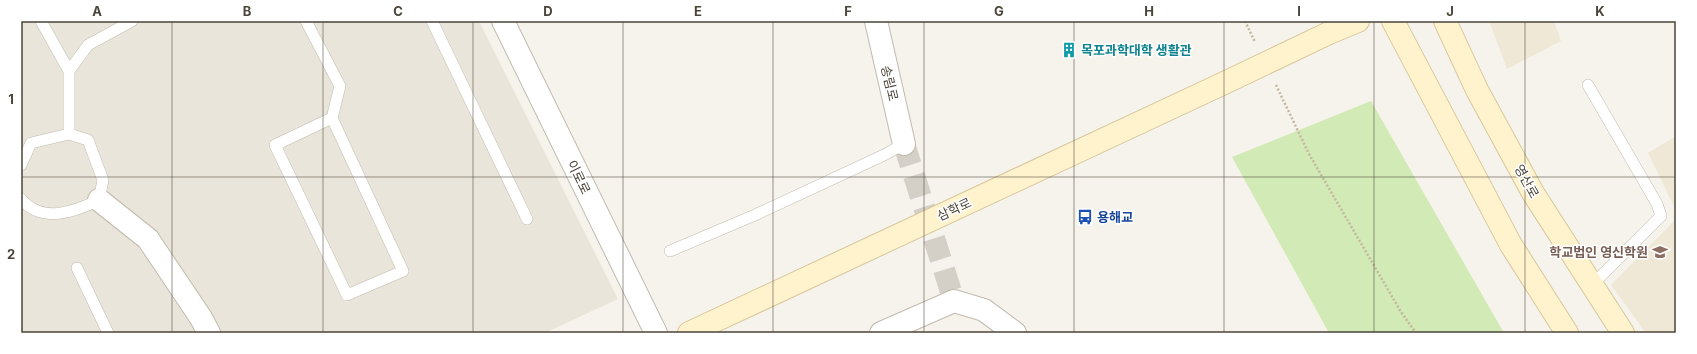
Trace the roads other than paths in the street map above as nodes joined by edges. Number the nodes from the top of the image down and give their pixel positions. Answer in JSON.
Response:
{"nodes":[{"id":1,"x":41,"y":21,"type":"edge"},
{"id":2,"x":132,"y":21,"type":"edge"},
{"id":3,"x":306,"y":21,"type":"edge"},
{"id":4,"x":432,"y":21,"type":"edge"},
{"id":5,"x":503,"y":21,"type":"edge"},
{"id":6,"x":876,"y":21,"type":"edge"},
{"id":7,"x":1358,"y":21,"type":"edge"},
{"id":8,"x":1393,"y":21,"type":"edge"},
{"id":9,"x":1446,"y":21,"type":"edge"},
{"id":10,"x":69,"y":71,"type":"junction"},
{"id":11,"x":1588,"y":85,"type":"dead end"},
{"id":12,"x":332,"y":118,"type":"junction"},
{"id":13,"x":69,"y":134,"type":"junction"},
{"id":14,"x":904,"y":144,"type":"joint"},
{"id":15,"x":21,"y":165,"type":"edge"},
{"id":16,"x":21,"y":200,"type":"edge"},
{"id":17,"x":99,"y":200,"type":"junction"},
{"id":18,"x":527,"y":219,"type":"dead end"},
{"id":19,"x":670,"y":251,"type":"dead end"},
{"id":20,"x":78,"y":268,"type":"dead end"},
{"id":21,"x":1592,"y":285,"type":"junction"},
{"id":22,"x":700,"y":331,"type":"edge"},
{"id":23,"x":108,"y":333,"type":"edge"},
{"id":24,"x":209,"y":333,"type":"edge"},
{"id":25,"x":656,"y":333,"type":"edge"},
{"id":26,"x":881,"y":333,"type":"edge"},
{"id":27,"x":1015,"y":333,"type":"edge"},
{"id":28,"x":1567,"y":333,"type":"edge"},
{"id":29,"x":1623,"y":333,"type":"edge"}],
"edges":[{"from":1,"to":10,"type":"lane"},
{"from":2,"to":10,"type":"lane"},
{"from":3,"to":12,"type":"lane"},
{"from":4,"to":18,"type":"lane"},
{"from":5,"to":25,"type":"street","name":"이로로"},
{"from":6,"to":14,"type":"street","name":"송림로"},
{"from":7,"to":22,"type":"street","name":"삼학로","bridge":true},
{"from":8,"to":28,"type":"street"},
{"from":9,"to":21,"type":"street","name":"영산로"},
{"from":10,"to":13,"type":"lane"},
{"from":11,"to":21,"type":"lane"},
{"from":12,"to":12,"type":"lane"},
{"from":13,"to":15,"type":"lane"},
{"from":13,"to":17,"type":"lane"},
{"from":14,"to":19,"type":"lane"},
{"from":16,"to":17,"type":"lane"},
{"from":17,"to":24,"type":"street"},
{"from":20,"to":23,"type":"lane"},
{"from":21,"to":29,"type":"street","name":"영산로"},
{"from":26,"to":27,"type":"street"}]}
